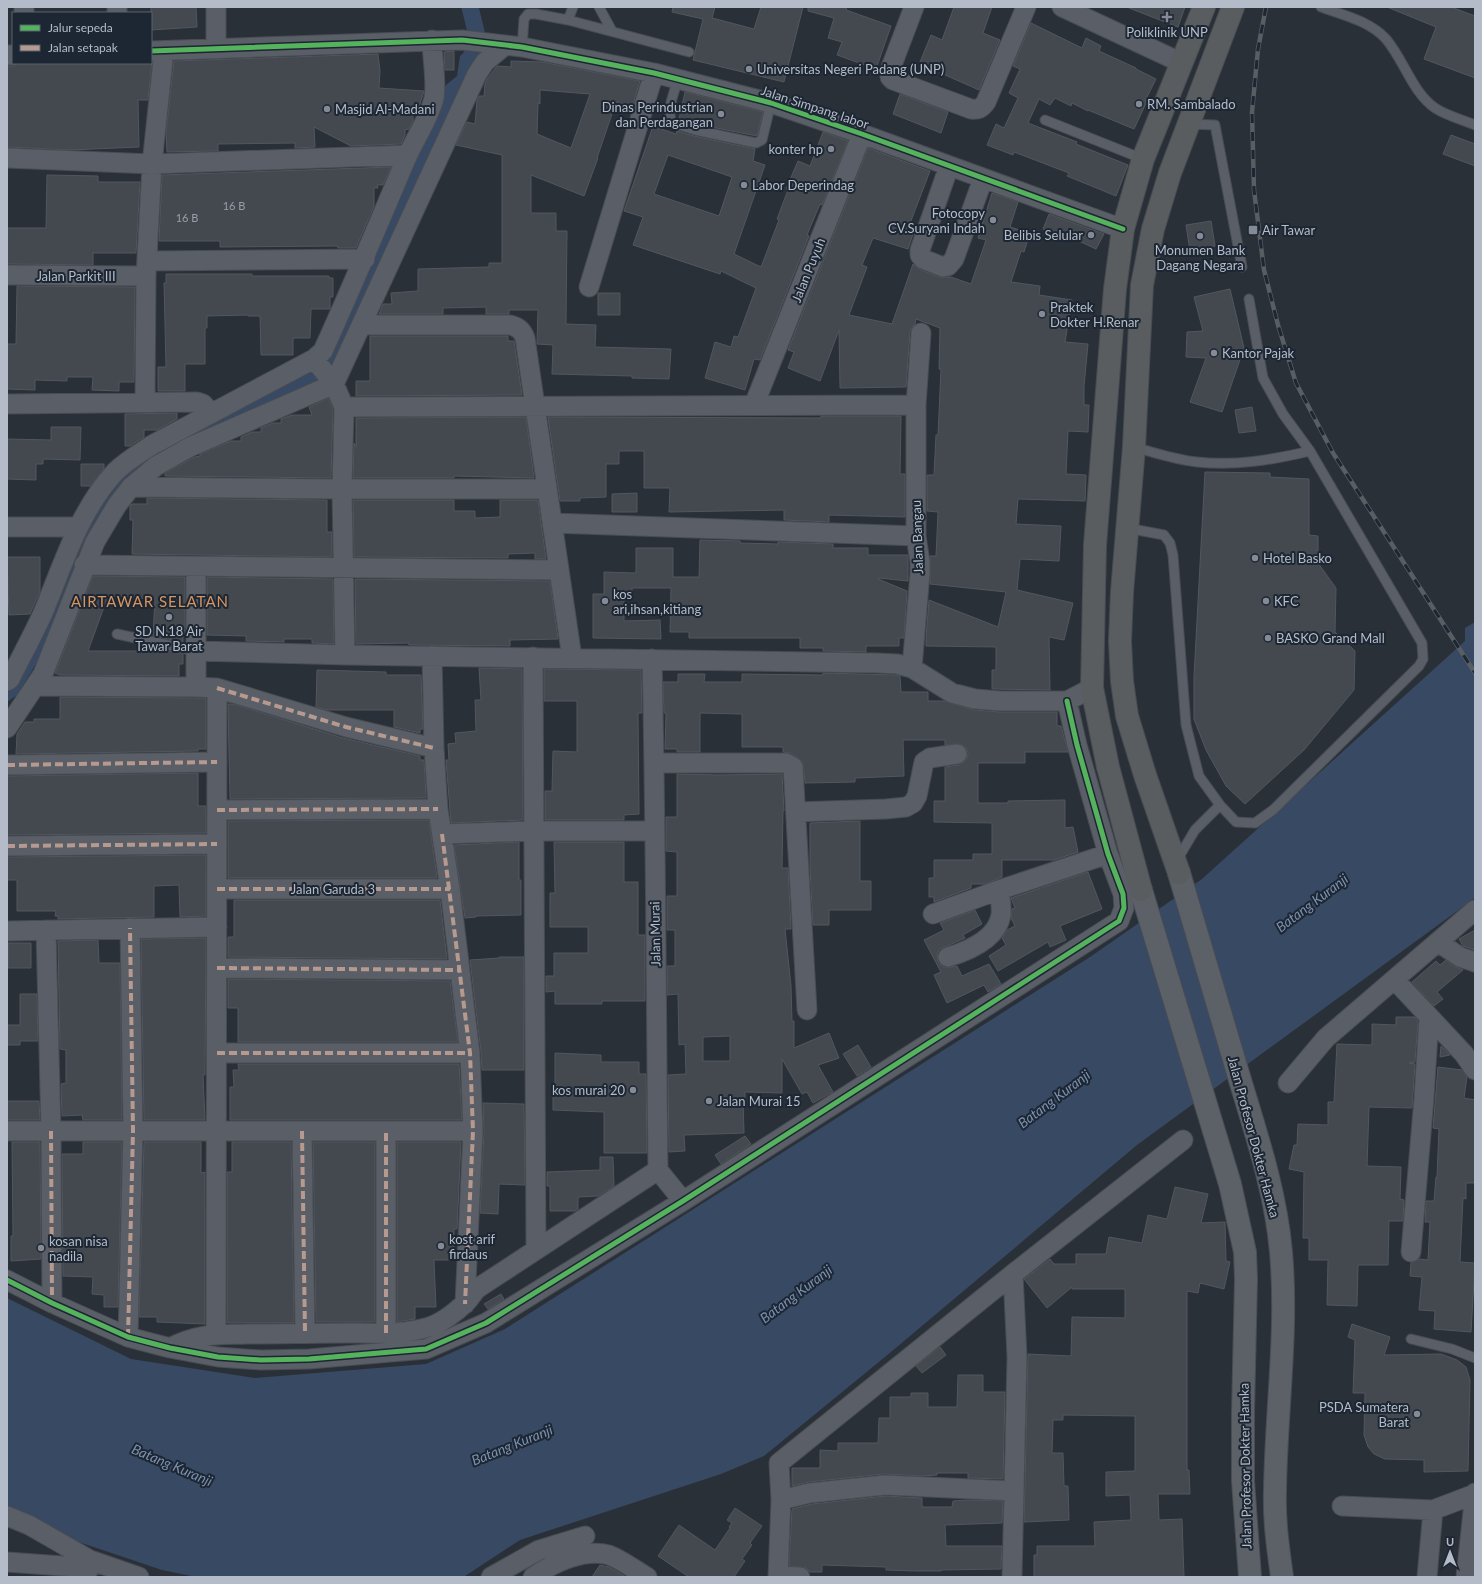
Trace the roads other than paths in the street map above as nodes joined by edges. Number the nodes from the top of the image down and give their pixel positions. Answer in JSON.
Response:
{"nodes":[{"id":1,"x":216,"y":7,"type":"edge"},
{"id":2,"x":573,"y":7,"type":"edge"},
{"id":3,"x":599,"y":7,"type":"edge"},
{"id":4,"x":914,"y":7,"type":"edge"},
{"id":5,"x":1026,"y":7,"type":"edge"},
{"id":6,"x":1204,"y":7,"type":"edge"},
{"id":7,"x":1233,"y":7,"type":"edge"},
{"id":8,"x":1321,"y":7,"type":"edge"},
{"id":9,"x":1066,"y":8,"type":"edge"},
{"id":10,"x":568,"y":20,"type":"junction"},
{"id":11,"x":612,"y":31,"type":"junction"},
{"id":12,"x":432,"y":40,"type":"junction"},
{"id":13,"x":505,"y":45,"type":"junction"},
{"id":14,"x":216,"y":48,"type":"junction"},
{"id":15,"x":158,"y":51,"type":"edge"},
{"id":16,"x":689,"y":52,"type":"dead end"},
{"id":17,"x":1182,"y":63,"type":"junction"},
{"id":18,"x":654,"y":73,"type":"junction"},
{"id":19,"x":678,"y":80,"type":"junction"},
{"id":20,"x":771,"y":103,"type":"junction"},
{"id":21,"x":1045,"y":120,"type":"dead end"},
{"id":22,"x":1189,"y":124,"type":"junction"},
{"id":23,"x":1475,"y":125,"type":"edge"},
{"id":24,"x":862,"y":134,"type":"junction"},
{"id":25,"x":408,"y":155,"type":"junction"},
{"id":26,"x":7,"y":158,"type":"edge"},
{"id":27,"x":1143,"y":159,"type":"junction"},
{"id":28,"x":152,"y":164,"type":"junction"},
{"id":29,"x":949,"y":166,"type":"junction"},
{"id":30,"x":983,"y":179,"type":"junction"},
{"id":31,"x":1123,"y":228,"type":"junction"},
{"id":32,"x":365,"y":259,"type":"junction"},
{"id":33,"x":1242,"y":267,"type":"dead end"},
{"id":34,"x":146,"y":268,"type":"junction"},
{"id":35,"x":7,"y":276,"type":"edge"},
{"id":36,"x":589,"y":287,"type":"dead end"},
{"id":37,"x":1249,"y":299,"type":"dead end"},
{"id":38,"x":362,"y":326,"type":"junction"},
{"id":39,"x":921,"y":333,"type":"dead end"},
{"id":40,"x":315,"y":360,"type":"junction"},
{"id":41,"x":332,"y":381,"type":"junction"},
{"id":42,"x":145,"y":402,"type":"junction"},
{"id":43,"x":7,"y":404,"type":"edge"},
{"id":44,"x":916,"y":405,"type":"junction"},
{"id":45,"x":535,"y":406,"type":"junction"},
{"id":46,"x":754,"y":406,"type":"junction"},
{"id":47,"x":344,"y":407,"type":"junction"},
{"id":48,"x":211,"y":413,"type":"junction"},
{"id":49,"x":1134,"y":447,"type":"junction"},
{"id":50,"x":1310,"y":451,"type":"junction"},
{"id":51,"x":131,"y":487,"type":"junction"},
{"id":52,"x":342,"y":489,"type":"junction"},
{"id":53,"x":547,"y":489,"type":"junction"},
{"id":54,"x":552,"y":523,"type":"junction"},
{"id":55,"x":7,"y":527,"type":"edge"},
{"id":56,"x":78,"y":527,"type":"junction"},
{"id":57,"x":1127,"y":528,"type":"junction"},
{"id":58,"x":916,"y":536,"type":"junction"},
{"id":59,"x":84,"y":566,"type":"junction"},
{"id":60,"x":196,"y":567,"type":"junction"},
{"id":61,"x":344,"y":568,"type":"junction"},
{"id":62,"x":559,"y":570,"type":"junction"},
{"id":63,"x":117,"y":634,"type":"dead end"},
{"id":64,"x":196,"y":651,"type":"junction"},
{"id":65,"x":345,"y":655,"type":"junction"},
{"id":66,"x":432,"y":656,"type":"junction"},
{"id":67,"x":533,"y":657,"type":"junction"},
{"id":68,"x":572,"y":658,"type":"junction"},
{"id":69,"x":652,"y":659,"type":"junction"},
{"id":70,"x":28,"y":668,"type":"edge"},
{"id":71,"x":912,"y":668,"type":"junction"},
{"id":72,"x":7,"y":681,"type":"edge"},
{"id":73,"x":196,"y":687,"type":"junction"},
{"id":74,"x":217,"y":688,"type":"junction"},
{"id":75,"x":1092,"y":688,"type":"junction"},
{"id":76,"x":1067,"y":701,"type":"junction"},
{"id":77,"x":22,"y":704,"type":"junction"},
{"id":78,"x":7,"y":718,"type":"edge"},
{"id":79,"x":7,"y":728,"type":"edge"},
{"id":80,"x":434,"y":748,"type":"junction"},
{"id":81,"x":958,"y":754,"type":"dead end"},
{"id":82,"x":217,"y":762,"type":"junction"},
{"id":83,"x":655,"y":763,"type":"junction"},
{"id":84,"x":7,"y":765,"type":"edge"},
{"id":85,"x":1220,"y":805,"type":"junction"},
{"id":86,"x":438,"y":809,"type":"junction"},
{"id":87,"x":217,"y":810,"type":"junction"},
{"id":88,"x":796,"y":812,"type":"junction"},
{"id":89,"x":534,"y":831,"type":"junction"},
{"id":90,"x":654,"y":832,"type":"junction"},
{"id":91,"x":442,"y":834,"type":"junction"},
{"id":92,"x":217,"y":844,"type":"junction"},
{"id":93,"x":7,"y":846,"type":"edge"},
{"id":94,"x":1108,"y":854,"type":"junction"},
{"id":95,"x":1177,"y":868,"type":"junction"},
{"id":96,"x":217,"y":889,"type":"junction"},
{"id":97,"x":450,"y":889,"type":"junction"},
{"id":98,"x":999,"y":890,"type":"junction"},
{"id":99,"x":1141,"y":890,"type":"joint"},
{"id":100,"x":1475,"y":910,"type":"edge"},
{"id":101,"x":934,"y":914,"type":"dead end"},
{"id":102,"x":217,"y":927,"type":"junction"},
{"id":103,"x":130,"y":928,"type":"junction"},
{"id":104,"x":46,"y":930,"type":"junction"},
{"id":105,"x":7,"y":931,"type":"edge"},
{"id":106,"x":1438,"y":942,"type":"junction"},
{"id":107,"x":948,"y":957,"type":"dead end"},
{"id":108,"x":1475,"y":962,"type":"edge"},
{"id":109,"x":217,"y":968,"type":"junction"},
{"id":110,"x":460,"y":970,"type":"junction"},
{"id":111,"x":1395,"y":980,"type":"junction"},
{"id":112,"x":807,"y":1010,"type":"dead end"},
{"id":113,"x":1429,"y":1017,"type":"junction"},
{"id":114,"x":217,"y":1053,"type":"junction"},
{"id":115,"x":470,"y":1053,"type":"junction"},
{"id":116,"x":1475,"y":1070,"type":"edge"},
{"id":117,"x":1288,"y":1083,"type":"dead end"},
{"id":118,"x":216,"y":1131,"type":"junction"},
{"id":119,"x":302,"y":1131,"type":"junction"},
{"id":120,"x":386,"y":1131,"type":"junction"},
{"id":121,"x":473,"y":1131,"type":"junction"},
{"id":122,"x":7,"y":1132,"type":"edge"},
{"id":123,"x":51,"y":1132,"type":"junction"},
{"id":124,"x":133,"y":1132,"type":"junction"},
{"id":125,"x":1183,"y":1140,"type":"dead end"},
{"id":126,"x":658,"y":1170,"type":"junction"},
{"id":127,"x":683,"y":1200,"type":"junction"},
{"id":128,"x":536,"y":1250,"type":"junction"},
{"id":129,"x":1411,"y":1252,"type":"dead end"},
{"id":130,"x":1013,"y":1274,"type":"junction"},
{"id":131,"x":7,"y":1280,"type":"edge"},
{"id":132,"x":52,"y":1303,"type":"junction"},
{"id":133,"x":465,"y":1304,"type":"junction"},
{"id":134,"x":305,"y":1333,"type":"junction"},
{"id":135,"x":386,"y":1333,"type":"junction"},
{"id":136,"x":216,"y":1335,"type":"junction"},
{"id":137,"x":128,"y":1337,"type":"junction"},
{"id":138,"x":1411,"y":1339,"type":"dead end"},
{"id":139,"x":170,"y":1348,"type":"junction"},
{"id":140,"x":1475,"y":1358,"type":"edge"},
{"id":141,"x":1014,"y":1491,"type":"junction"},
{"id":142,"x":1475,"y":1494,"type":"edge"},
{"id":143,"x":781,"y":1500,"type":"junction"},
{"id":144,"x":1342,"y":1506,"type":"dead end"},
{"id":145,"x":1433,"y":1510,"type":"junction"},
{"id":146,"x":7,"y":1516,"type":"edge"},
{"id":147,"x":586,"y":1536,"type":"dead end"},
{"id":148,"x":7,"y":1562,"type":"edge"},
{"id":149,"x":90,"y":1568,"type":"edge"},
{"id":150,"x":139,"y":1577,"type":"edge"},
{"id":151,"x":491,"y":1577,"type":"edge"},
{"id":152,"x":533,"y":1577,"type":"edge"},
{"id":153,"x":647,"y":1577,"type":"edge"},
{"id":154,"x":778,"y":1577,"type":"edge"},
{"id":155,"x":800,"y":1577,"type":"edge"},
{"id":156,"x":1012,"y":1577,"type":"edge"},
{"id":157,"x":1250,"y":1577,"type":"edge"},
{"id":158,"x":1282,"y":1577,"type":"edge"},
{"id":159,"x":1427,"y":1577,"type":"edge"},
{"id":160,"x":1466,"y":1577,"type":"edge"}],
"edges":[{"from":1,"to":14,"type":"street"},
{"from":2,"to":10,"type":"lane"},
{"from":3,"to":11,"type":"lane"},
{"from":4,"to":5,"type":"street"},
{"from":6,"to":17,"type":"highway"},
{"from":7,"to":22,"type":"highway"},
{"from":8,"to":23,"type":"lane"},
{"from":9,"to":17,"type":"street"},
{"from":10,"to":11,"type":"lane"},
{"from":10,"to":13,"type":"lane"},
{"from":11,"to":16,"type":"lane"},
{"from":12,"to":13,"type":"street","name":"Jalan Simpang labor"},
{"from":12,"to":14,"type":"street","name":"Jalan Simpang labor"},
{"from":12,"to":25,"type":"street"},
{"from":13,"to":18,"type":"street","name":"Jalan Simpang labor"},
{"from":13,"to":38,"type":"street"},
{"from":14,"to":15,"type":"street","name":"Jalan Simpang labor"},
{"from":15,"to":28,"type":"street"},
{"from":17,"to":27,"type":"highway"},
{"from":18,"to":19,"type":"street","name":"Jalan Simpang labor"},
{"from":18,"to":36,"type":"street"},
{"from":19,"to":20,"type":"street","name":"Jalan Simpang labor"},
{"from":19,"to":20,"type":"lane"},
{"from":20,"to":24,"type":"street","name":"Jalan Simpang labor"},
{"from":21,"to":27,"type":"lane"},
{"from":22,"to":33,"type":"lane"},
{"from":22,"to":49,"type":"highway"},
{"from":24,"to":29,"type":"street","name":"Jalan Simpang labor"},
{"from":24,"to":46,"type":"street","name":"Jalan Puyuh"},
{"from":25,"to":28,"type":"street"},
{"from":25,"to":32,"type":"street"},
{"from":26,"to":28,"type":"street"},
{"from":27,"to":31,"type":"highway"},
{"from":28,"to":34,"type":"street"},
{"from":29,"to":30,"type":"street","name":"Jalan Simpang labor"},
{"from":29,"to":30,"type":"street"},
{"from":30,"to":31,"type":"street","name":"Jalan Simpang labor"},
{"from":31,"to":75,"type":"highway"},
{"from":32,"to":34,"type":"street","name":"Jalan Parkit III"},
{"from":32,"to":40,"type":"street"},
{"from":34,"to":35,"type":"street","name":"Jalan Parkit III"},
{"from":34,"to":42,"type":"street"},
{"from":37,"to":50,"type":"lane"},
{"from":38,"to":41,"type":"street"},
{"from":38,"to":45,"type":"street"},
{"from":39,"to":44,"type":"street","name":"Jalan Bangau"},
{"from":40,"to":41,"type":"street"},
{"from":40,"to":48,"type":"street"},
{"from":41,"to":47,"type":"street"},
{"from":41,"to":51,"type":"street"},
{"from":42,"to":43,"type":"street"},
{"from":42,"to":48,"type":"street"},
{"from":44,"to":46,"type":"street"},
{"from":44,"to":58,"type":"street","name":"Jalan Bangau"},
{"from":45,"to":46,"type":"street"},
{"from":45,"to":47,"type":"street"},
{"from":45,"to":53,"type":"street"},
{"from":47,"to":52,"type":"street"},
{"from":48,"to":56,"type":"street"},
{"from":49,"to":50,"type":"lane"},
{"from":49,"to":57,"type":"highway"},
{"from":50,"to":85,"type":"lane"},
{"from":51,"to":52,"type":"street"},
{"from":51,"to":59,"type":"street"},
{"from":52,"to":53,"type":"street"},
{"from":52,"to":61,"type":"street"},
{"from":53,"to":54,"type":"street"},
{"from":54,"to":58,"type":"street"},
{"from":54,"to":62,"type":"street"},
{"from":55,"to":56,"type":"street"},
{"from":56,"to":70,"type":"street"},
{"from":57,"to":85,"type":"lane"},
{"from":57,"to":95,"type":"highway"},
{"from":58,"to":71,"type":"street","name":"Jalan Bangau"},
{"from":59,"to":60,"type":"street"},
{"from":59,"to":70,"type":"street"},
{"from":60,"to":61,"type":"street"},
{"from":60,"to":64,"type":"street"},
{"from":61,"to":62,"type":"street"},
{"from":61,"to":65,"type":"street"},
{"from":62,"to":68,"type":"street"},
{"from":63,"to":64,"type":"lane"},
{"from":64,"to":65,"type":"street"},
{"from":64,"to":73,"type":"street"},
{"from":65,"to":66,"type":"street"},
{"from":66,"to":67,"type":"street"},
{"from":66,"to":80,"type":"street"},
{"from":67,"to":68,"type":"street"},
{"from":67,"to":89,"type":"street"},
{"from":68,"to":69,"type":"street"},
{"from":69,"to":71,"type":"street"},
{"from":69,"to":83,"type":"street","name":"Jalan Murai"},
{"from":70,"to":72,"type":"street"},
{"from":70,"to":73,"type":"street"},
{"from":70,"to":77,"type":"street"},
{"from":71,"to":76,"type":"street"},
{"from":73,"to":74,"type":"street"},
{"from":74,"to":80,"type":"street"},
{"from":74,"to":82,"type":"street"},
{"from":75,"to":76,"type":"street"},
{"from":75,"to":99,"type":"highway"},
{"from":76,"to":94,"type":"street"},
{"from":77,"to":78,"type":"street"},
{"from":77,"to":79,"type":"street"},
{"from":80,"to":86,"type":"street"},
{"from":81,"to":88,"type":"street"},
{"from":82,"to":84,"type":"street"},
{"from":82,"to":87,"type":"street"},
{"from":83,"to":88,"type":"street"},
{"from":83,"to":90,"type":"street","name":"Jalan Murai"},
{"from":85,"to":95,"type":"lane"},
{"from":86,"to":87,"type":"street"},
{"from":86,"to":91,"type":"street"},
{"from":87,"to":92,"type":"street"},
{"from":88,"to":112,"type":"street"},
{"from":89,"to":90,"type":"street"},
{"from":89,"to":91,"type":"street"},
{"from":89,"to":128,"type":"street"},
{"from":90,"to":126,"type":"street","name":"Jalan Murai"},
{"from":91,"to":97,"type":"street"},
{"from":92,"to":93,"type":"street"},
{"from":92,"to":96,"type":"street"},
{"from":94,"to":98,"type":"street"},
{"from":94,"to":127,"type":"street"},
{"from":95,"to":158,"type":"main road","name":"Jalan Profesor Dokter Hamka"},
{"from":96,"to":97,"type":"street","name":"Jalan Garuda 3"},
{"from":96,"to":102,"type":"street"},
{"from":97,"to":110,"type":"street"},
{"from":98,"to":101,"type":"street"},
{"from":98,"to":107,"type":"street"},
{"from":99,"to":157,"type":"main road","name":"Jalan Profesor Dokter Hamka"},
{"from":100,"to":106,"type":"street"},
{"from":102,"to":103,"type":"street"},
{"from":102,"to":109,"type":"street"},
{"from":103,"to":104,"type":"street"},
{"from":103,"to":124,"type":"street"},
{"from":104,"to":105,"type":"street"},
{"from":104,"to":123,"type":"street"},
{"from":106,"to":108,"type":"street"},
{"from":106,"to":111,"type":"street"},
{"from":109,"to":110,"type":"street"},
{"from":109,"to":114,"type":"street"},
{"from":110,"to":115,"type":"street"},
{"from":111,"to":113,"type":"street"},
{"from":111,"to":117,"type":"street"},
{"from":113,"to":116,"type":"street"},
{"from":113,"to":129,"type":"street"},
{"from":114,"to":115,"type":"street"},
{"from":114,"to":118,"type":"street"},
{"from":115,"to":121,"type":"street"},
{"from":118,"to":119,"type":"street"},
{"from":118,"to":124,"type":"street"},
{"from":118,"to":136,"type":"street"},
{"from":119,"to":120,"type":"street"},
{"from":119,"to":134,"type":"street"},
{"from":120,"to":121,"type":"street"},
{"from":120,"to":135,"type":"street"},
{"from":121,"to":133,"type":"street"},
{"from":122,"to":123,"type":"street"},
{"from":123,"to":124,"type":"street"},
{"from":123,"to":132,"type":"street"},
{"from":124,"to":137,"type":"street"},
{"from":125,"to":130,"type":"street"},
{"from":126,"to":127,"type":"street"},
{"from":126,"to":128,"type":"street"},
{"from":127,"to":139,"type":"street"},
{"from":128,"to":133,"type":"street"},
{"from":130,"to":141,"type":"street"},
{"from":130,"to":143,"type":"street"},
{"from":131,"to":132,"type":"street"},
{"from":132,"to":137,"type":"street"},
{"from":133,"to":135,"type":"street"},
{"from":134,"to":135,"type":"street"},
{"from":134,"to":136,"type":"street"},
{"from":136,"to":139,"type":"street"},
{"from":137,"to":139,"type":"street"},
{"from":138,"to":140,"type":"lane"},
{"from":141,"to":143,"type":"street"},
{"from":141,"to":156,"type":"street"},
{"from":142,"to":145,"type":"street"},
{"from":142,"to":160,"type":"street"},
{"from":143,"to":154,"type":"street"},
{"from":144,"to":145,"type":"street"},
{"from":145,"to":159,"type":"street"},
{"from":146,"to":149,"type":"street"},
{"from":147,"to":151,"type":"street"},
{"from":148,"to":149,"type":"street"},
{"from":149,"to":150,"type":"street"},
{"from":152,"to":153,"type":"street"},
{"from":154,"to":155,"type":"street"}]}
